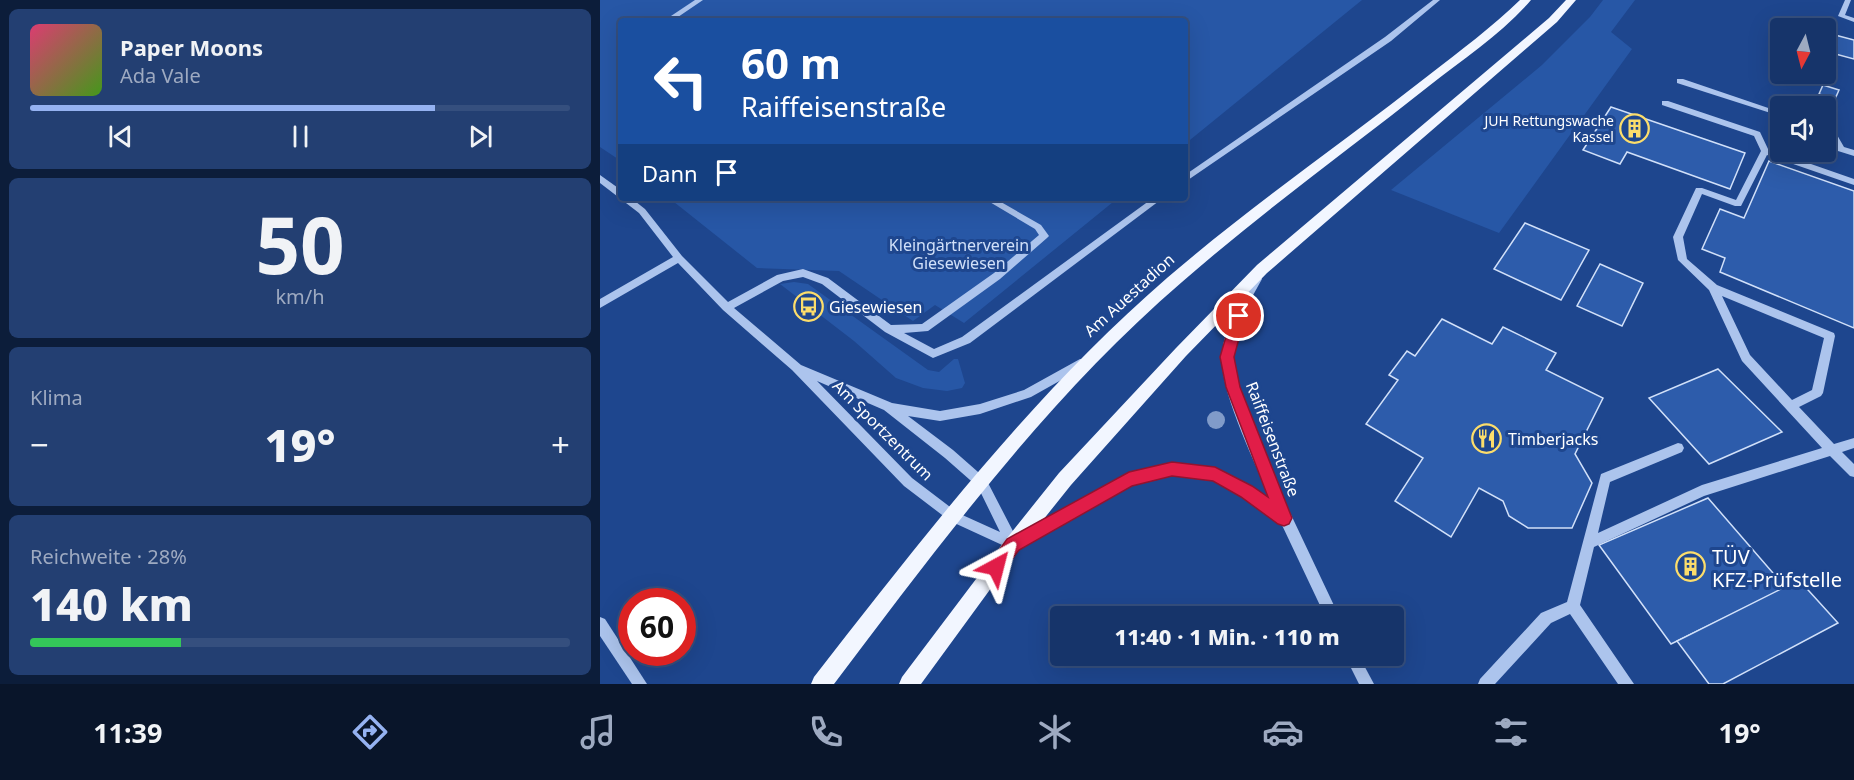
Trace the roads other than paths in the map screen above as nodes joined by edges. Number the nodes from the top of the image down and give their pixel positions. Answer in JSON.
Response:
{"nodes":[{"id":1,"x":700,"y":0,"type":"edge"},
{"id":2,"x":1437,"y":0,"type":"edge"},
{"id":3,"x":1526,"y":0,"type":"edge"},
{"id":4,"x":1571,"y":0,"type":"edge"},
{"id":5,"x":1848,"y":0,"type":"edge"},
{"id":6,"x":675,"y":18,"type":"edge"},
{"id":7,"x":1854,"y":20,"type":"edge"},
{"id":8,"x":1680,"y":81,"type":"dead end"},
{"id":9,"x":1665,"y":103,"type":"dead end"},
{"id":10,"x":1770,"y":111,"type":"edge"},
{"id":11,"x":1836,"y":141,"type":"edge"},
{"id":12,"x":1765,"y":151,"type":"junction"},
{"id":13,"x":1854,"y":153,"type":"edge"},
{"id":14,"x":1188,"y":177,"type":"edge"},
{"id":15,"x":600,"y":178,"type":"edge"},
{"id":16,"x":1854,"y":182,"type":"edge"},
{"id":17,"x":618,"y":193,"type":"edge"},
{"id":18,"x":630,"y":201,"type":"edge"},
{"id":19,"x":992,"y":201,"type":"edge"},
{"id":20,"x":1155,"y":201,"type":"edge"},
{"id":21,"x":680,"y":258,"type":"junction"},
{"id":22,"x":1262,"y":269,"type":"junction"},
{"id":23,"x":1713,"y":288,"type":"junction"},
{"id":24,"x":600,"y":304,"type":"edge"},
{"id":25,"x":727,"y":307,"type":"junction"},
{"id":26,"x":889,"y":329,"type":"junction"},
{"id":27,"x":1092,"y":357,"type":"junction"},
{"id":28,"x":795,"y":367,"type":"junction"},
{"id":29,"x":1791,"y":406,"type":"junction"},
{"id":30,"x":888,"y":407,"type":"junction"},
{"id":31,"x":1854,"y":443,"type":"edge"},
{"id":32,"x":1678,"y":448,"type":"dead end"},
{"id":33,"x":1832,"y":450,"type":"junction"},
{"id":34,"x":1854,"y":472,"type":"edge"},
{"id":35,"x":982,"y":483,"type":"junction"},
{"id":36,"x":954,"y":517,"type":"junction"},
{"id":37,"x":1284,"y":518,"type":"junction"},
{"id":38,"x":1589,"y":543,"type":"junction"},
{"id":39,"x":1013,"y":544,"type":"junction"},
{"id":40,"x":1327,"y":606,"type":"edge"},
{"id":41,"x":1573,"y":606,"type":"junction"},
{"id":42,"x":600,"y":624,"type":"edge"},
{"id":43,"x":1357,"y":666,"type":"edge"},
{"id":44,"x":640,"y":684,"type":"edge"},
{"id":45,"x":821,"y":684,"type":"edge"},
{"id":46,"x":909,"y":684,"type":"edge"},
{"id":47,"x":1367,"y":684,"type":"edge"},
{"id":48,"x":1485,"y":684,"type":"edge"},
{"id":49,"x":1627,"y":684,"type":"edge"}],
"edges":[{"from":1,"to":6,"type":"street"},
{"from":2,"to":14,"type":"street"},
{"from":3,"to":27,"type":"main road","name":"Am Auestadion"},
{"from":4,"to":22,"type":"main road"},
{"from":5,"to":7,"type":"street"},
{"from":8,"to":10,"type":"street"},
{"from":9,"to":12,"type":"street"},
{"from":11,"to":13,"type":"street"},
{"from":12,"to":16,"type":"street"},
{"from":12,"to":23,"type":"street"},
{"from":15,"to":17,"type":"street"},
{"from":18,"to":21,"type":"street","name":"Am Sportzentrum"},
{"from":19,"to":26,"type":"street"},
{"from":20,"to":26,"type":"street"},
{"from":21,"to":24,"type":"street"},
{"from":21,"to":25,"type":"street","name":"Am Sportzentrum"},
{"from":22,"to":37,"type":"street","name":"Raiffeisenstraße"},
{"from":22,"to":39,"type":"main road"},
{"from":23,"to":29,"type":"street"},
{"from":23,"to":29,"type":"street"},
{"from":25,"to":26,"type":"street"},
{"from":25,"to":28,"type":"street","name":"Am Sportzentrum"},
{"from":27,"to":30,"type":"street"},
{"from":27,"to":35,"type":"main road","name":"Am Auestadion"},
{"from":28,"to":30,"type":"street","name":"Am Sportzentrum"},
{"from":28,"to":36,"type":"street","name":"Am Sportzentrum"},
{"from":29,"to":33,"type":"street"},
{"from":30,"to":35,"type":"street","name":"Am Sportzentrum"},
{"from":31,"to":33,"type":"street"},
{"from":32,"to":38,"type":"street"},
{"from":33,"to":34,"type":"street"},
{"from":33,"to":38,"type":"street"},
{"from":35,"to":36,"type":"main road","name":"Am Auestadion"},
{"from":35,"to":39,"type":"street","name":"Am Sportzentrum"},
{"from":36,"to":39,"type":"street","name":"Am Sportzentrum"},
{"from":36,"to":45,"type":"main road","name":"Am Auestadion"},
{"from":37,"to":39,"type":"street"},
{"from":37,"to":40,"type":"street","name":"Raiffeisenstraße"},
{"from":38,"to":41,"type":"street"},
{"from":39,"to":46,"type":"main road"},
{"from":41,"to":48,"type":"street"},
{"from":41,"to":49,"type":"street"},
{"from":42,"to":44,"type":"street"},
{"from":43,"to":47,"type":"street"}]}
